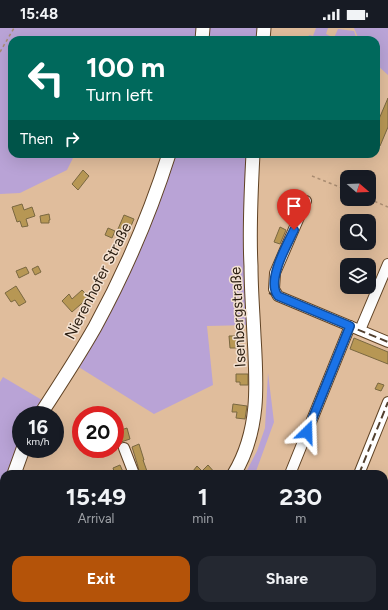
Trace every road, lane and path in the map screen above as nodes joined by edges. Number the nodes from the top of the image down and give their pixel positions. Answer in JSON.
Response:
{"nodes":[{"id":1,"x":8,"y":38,"type":"edge"},
{"id":2,"x":0,"y":52,"type":"edge"},
{"id":3,"x":168,"y":158,"type":"edge"},
{"id":4,"x":253,"y":158,"type":"edge"},
{"id":5,"x":312,"y":176,"type":"dead end"},
{"id":6,"x":340,"y":187,"type":"edge"},
{"id":7,"x":306,"y":201,"type":"dead end"},
{"id":8,"x":376,"y":202,"type":"edge"},
{"id":9,"x":388,"y":207,"type":"edge"},
{"id":10,"x":388,"y":264,"type":"edge"},
{"id":11,"x":350,"y":326,"type":"junction"},
{"id":12,"x":360,"y":330,"type":"junction"},
{"id":13,"x":388,"y":342,"type":"edge"},
{"id":14,"x":388,"y":402,"type":"edge"},
{"id":15,"x":46,"y":406,"type":"edge"},
{"id":16,"x":124,"y":448,"type":"dead end"},
{"id":17,"x":20,"y":458,"type":"edge"},
{"id":18,"x":15,"y":470,"type":"edge"},
{"id":19,"x":132,"y":470,"type":"edge"},
{"id":20,"x":236,"y":470,"type":"edge"},
{"id":21,"x":292,"y":470,"type":"edge"},
{"id":22,"x":361,"y":470,"type":"edge"}],
"edges":[{"from":1,"to":2,"type":"path"},
{"from":3,"to":15,"type":"main road","name":"Nierenhofer Straße"},
{"from":4,"to":20,"type":"main road","name":"Isenbergstraße"},
{"from":5,"to":6,"type":"path"},
{"from":7,"to":11,"type":"street"},
{"from":8,"to":9,"type":"path"},
{"from":10,"to":12,"type":"street"},
{"from":11,"to":12,"type":"street"},
{"from":11,"to":21,"type":"street"},
{"from":12,"to":13,"type":"street"},
{"from":14,"to":22,"type":"street"},
{"from":16,"to":19,"type":"street"},
{"from":17,"to":18,"type":"main road"}]}
